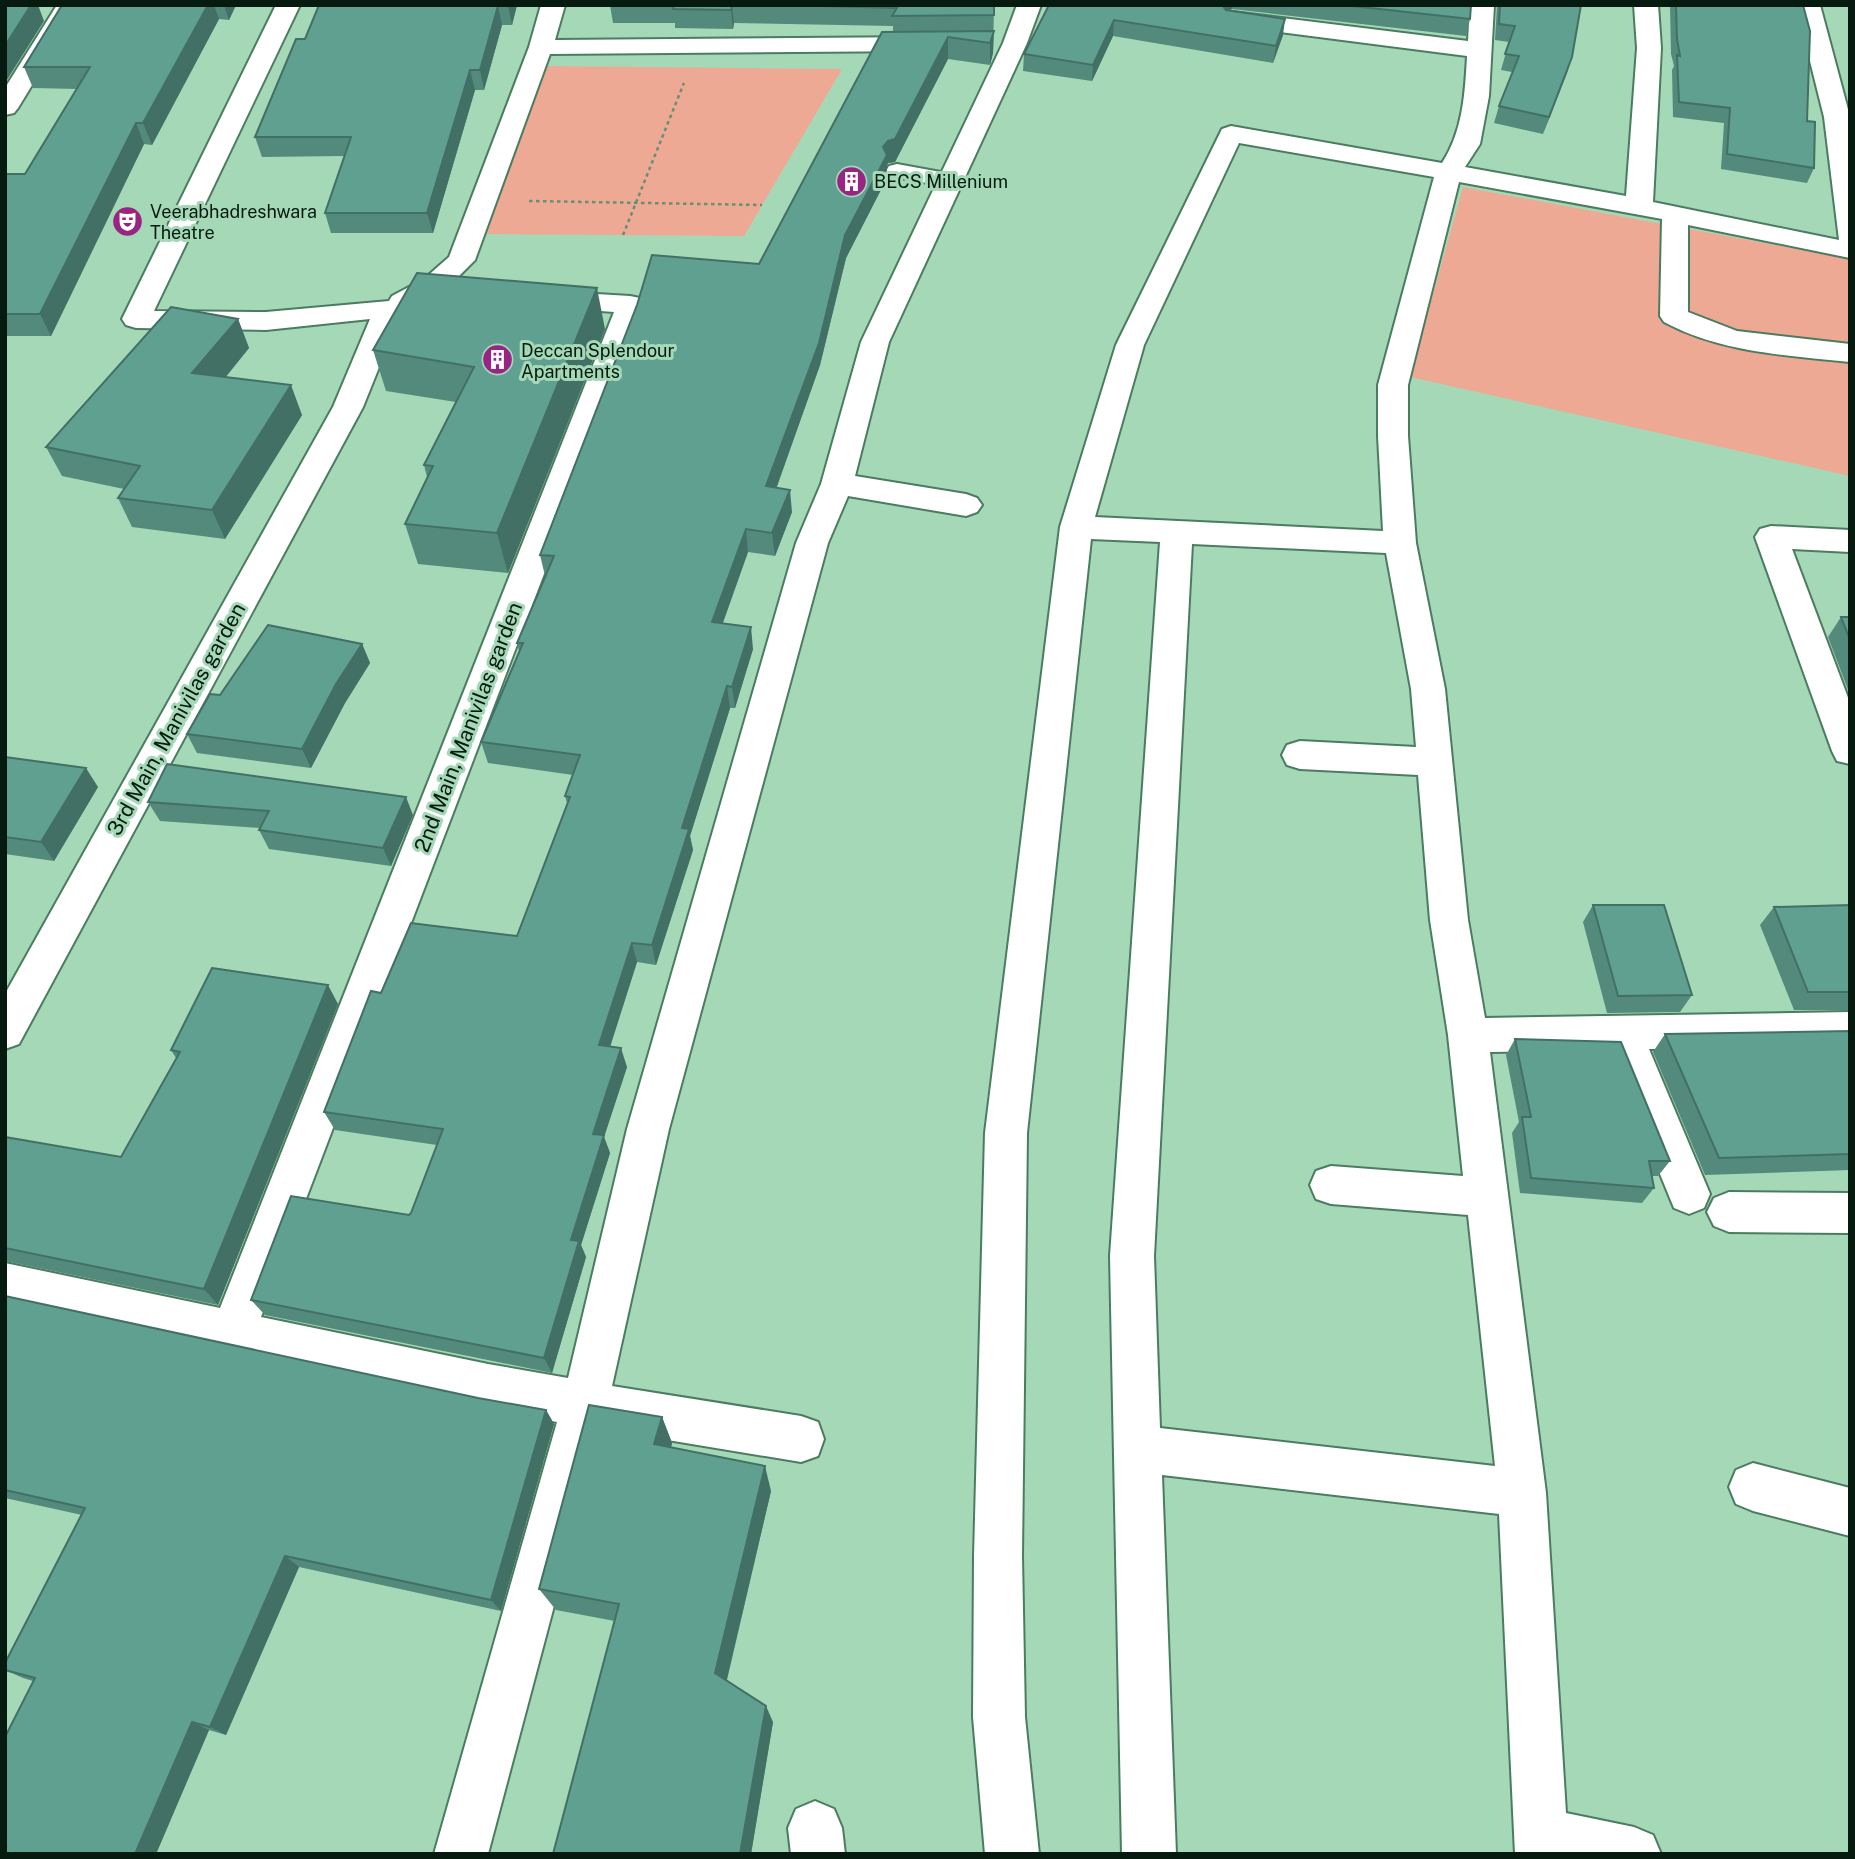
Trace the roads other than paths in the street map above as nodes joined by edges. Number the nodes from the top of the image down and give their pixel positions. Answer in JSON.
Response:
{"nodes":[{"id":1,"x":288,"y":5,"type":"edge"},
{"id":2,"x":553,"y":5,"type":"edge"},
{"id":3,"x":1029,"y":5,"type":"edge"},
{"id":4,"x":1482,"y":5,"type":"edge"},
{"id":5,"x":1646,"y":5,"type":"edge"},
{"id":6,"x":1808,"y":5,"type":"edge"},
{"id":7,"x":58,"y":9,"type":"edge"},
{"id":8,"x":1232,"y":19,"type":"edge"},
{"id":9,"x":959,"y":44,"type":"edge"},
{"id":10,"x":541,"y":47,"type":"junction"},
{"id":11,"x":1480,"y":50,"type":"junction"},
{"id":12,"x":5,"y":108,"type":"edge"},
{"id":13,"x":897,"y":171,"type":"dead end"},
{"id":14,"x":1448,"y":174,"type":"junction"},
{"id":15,"x":949,"y":180,"type":"junction"},
{"id":16,"x":1639,"y":207,"type":"junction"},
{"id":17,"x":1675,"y":214,"type":"junction"},
{"id":18,"x":1850,"y":236,"type":"edge"},
{"id":19,"x":1850,"y":250,"type":"edge"},
{"id":20,"x":434,"y":285,"type":"junction"},
{"id":21,"x":471,"y":290,"type":"edge"},
{"id":22,"x":520,"y":296,"type":"edge"},
{"id":23,"x":388,"y":309,"type":"junction"},
{"id":24,"x":1850,"y":353,"type":"edge"},
{"id":25,"x":837,"y":484,"type":"junction"},
{"id":26,"x":967,"y":505,"type":"dead end"},
{"id":27,"x":1076,"y":527,"type":"junction"},
{"id":28,"x":1177,"y":533,"type":"junction"},
{"id":29,"x":1850,"y":541,"type":"edge"},
{"id":30,"x":1400,"y":543,"type":"junction"},
{"id":31,"x":1850,"y":751,"type":"edge"},
{"id":32,"x":1300,"y":755,"type":"dead end"},
{"id":33,"x":1434,"y":762,"type":"junction"},
{"id":34,"x":152,"y":763,"type":"junction"},
{"id":35,"x":193,"y":769,"type":"edge"},
{"id":36,"x":1850,"y":1029,"type":"edge"},
{"id":37,"x":5,"y":1032,"type":"edge"},
{"id":38,"x":1622,"y":1032,"type":"junction"},
{"id":39,"x":1468,"y":1035,"type":"junction"},
{"id":40,"x":1331,"y":1185,"type":"dead end"},
{"id":41,"x":1689,"y":1194,"type":"dead end"},
{"id":42,"x":1487,"y":1198,"type":"junction"},
{"id":43,"x":1729,"y":1212,"type":"dead end"},
{"id":44,"x":1850,"y":1213,"type":"edge"},
{"id":45,"x":5,"y":1284,"type":"edge"},
{"id":46,"x":233,"y":1332,"type":"junction"},
{"id":47,"x":585,"y":1404,"type":"junction"},
{"id":48,"x":801,"y":1439,"type":"dead end"},
{"id":49,"x":1136,"y":1449,"type":"junction"},
{"id":50,"x":1753,"y":1487,"type":"dead end"},
{"id":51,"x":1522,"y":1493,"type":"junction"},
{"id":52,"x":1850,"y":1512,"type":"edge"},
{"id":53,"x":1542,"y":1844,"type":"edge"},
{"id":54,"x":461,"y":1854,"type":"edge"},
{"id":55,"x":1012,"y":1854,"type":"edge"},
{"id":56,"x":1149,"y":1854,"type":"edge"},
{"id":57,"x":1634,"y":1854,"type":"edge"}],
"edges":[{"from":1,"to":23,"type":"street"},
{"from":2,"to":10,"type":"street"},
{"from":3,"to":15,"type":"street"},
{"from":4,"to":11,"type":"street"},
{"from":5,"to":16,"type":"street"},
{"from":6,"to":18,"type":"street"},
{"from":7,"to":12,"type":"street"},
{"from":8,"to":11,"type":"street"},
{"from":9,"to":10,"type":"street"},
{"from":10,"to":20,"type":"street"},
{"from":11,"to":14,"type":"street"},
{"from":13,"to":15,"type":"lane"},
{"from":14,"to":16,"type":"street"},
{"from":14,"to":27,"type":"street"},
{"from":14,"to":30,"type":"street"},
{"from":15,"to":25,"type":"street"},
{"from":16,"to":17,"type":"street"},
{"from":17,"to":19,"type":"street"},
{"from":17,"to":24,"type":"street"},
{"from":20,"to":21,"type":"street"},
{"from":20,"to":23,"type":"street"},
{"from":22,"to":46,"type":"street","name":"2nd Main, Manivilas garden"},
{"from":23,"to":34,"type":"street","name":"3rd Main, Manivilas garden"},
{"from":25,"to":26,"type":"street"},
{"from":25,"to":47,"type":"street"},
{"from":27,"to":28,"type":"street"},
{"from":27,"to":55,"type":"street"},
{"from":28,"to":30,"type":"street"},
{"from":28,"to":49,"type":"street"},
{"from":29,"to":31,"type":"street"},
{"from":30,"to":33,"type":"street"},
{"from":32,"to":33,"type":"street"},
{"from":33,"to":39,"type":"street"},
{"from":34,"to":35,"type":"street"},
{"from":34,"to":37,"type":"street","name":"3rd Main, Manivilas garden"},
{"from":36,"to":38,"type":"street"},
{"from":38,"to":39,"type":"street"},
{"from":38,"to":41,"type":"street"},
{"from":39,"to":42,"type":"street"},
{"from":40,"to":42,"type":"street"},
{"from":42,"to":51,"type":"street"},
{"from":43,"to":44,"type":"street"},
{"from":45,"to":46,"type":"street"},
{"from":46,"to":47,"type":"street"},
{"from":47,"to":48,"type":"street"},
{"from":47,"to":54,"type":"street"},
{"from":49,"to":51,"type":"street"},
{"from":49,"to":56,"type":"street"},
{"from":50,"to":52,"type":"street"},
{"from":51,"to":53,"type":"street"},
{"from":53,"to":57,"type":"street"}]}
